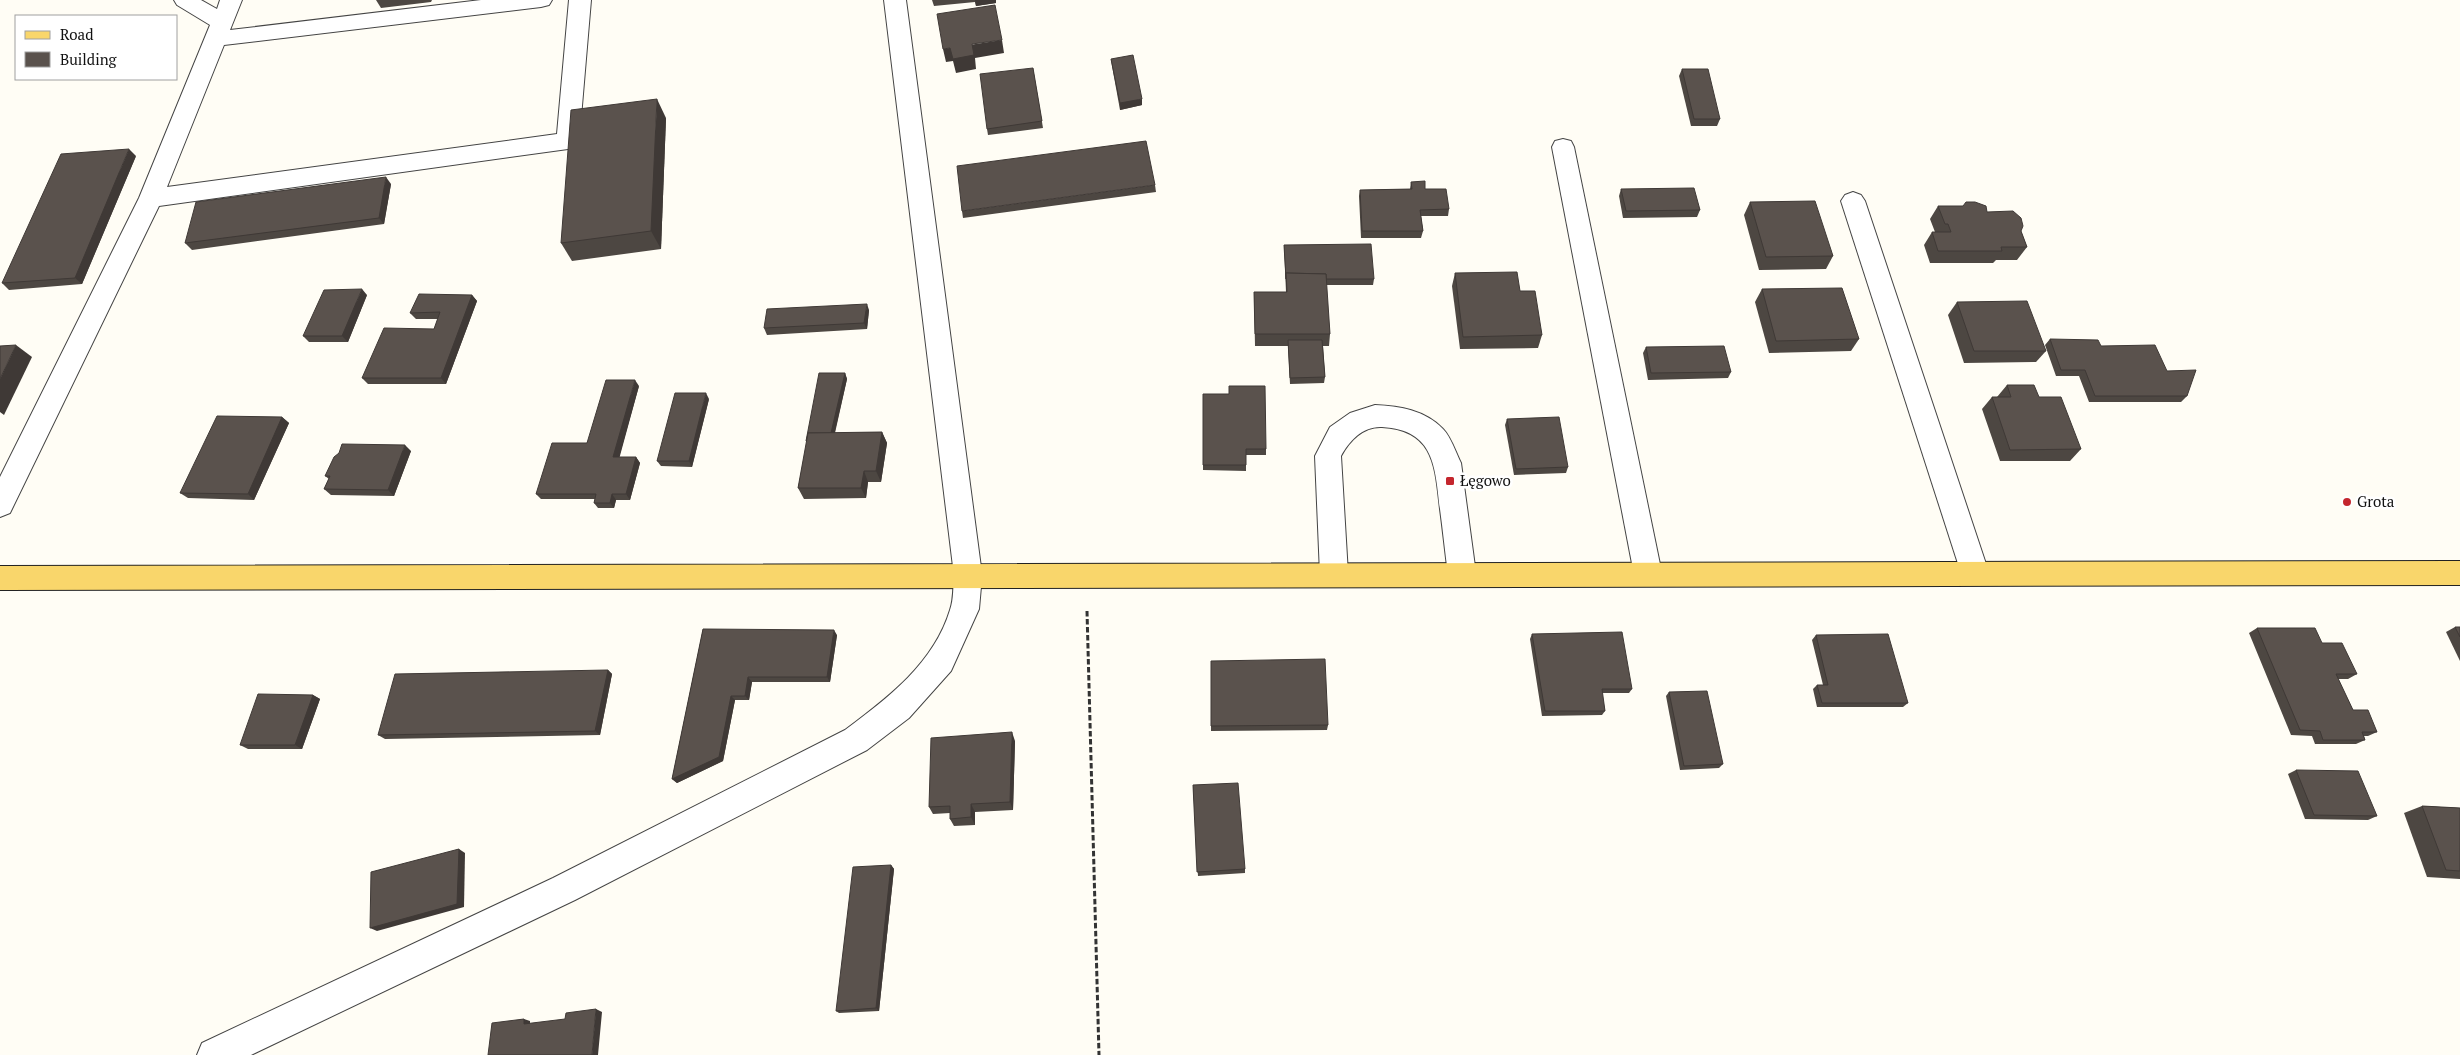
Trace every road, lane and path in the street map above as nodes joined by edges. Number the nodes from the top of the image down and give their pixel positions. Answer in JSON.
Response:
{"nodes":[{"id":1,"x":185,"y":0,"type":"edge"},
{"id":2,"x":540,"y":0,"type":"edge"},
{"id":3,"x":580,"y":0,"type":"edge"},
{"id":4,"x":895,"y":0,"type":"edge"},
{"id":5,"x":223,"y":20,"type":"edge"},
{"id":6,"x":1563,"y":147,"type":"dead end"},
{"id":7,"x":151,"y":198,"type":"junction"},
{"id":8,"x":1853,"y":201,"type":"dead end"},
{"id":9,"x":0,"y":505,"type":"edge"},
{"id":10,"x":1975,"y":573,"type":"junction"},
{"id":11,"x":2460,"y":573,"type":"edge"},
{"id":12,"x":1334,"y":574,"type":"junction"},
{"id":13,"x":1462,"y":574,"type":"junction"},
{"id":14,"x":1648,"y":574,"type":"junction"},
{"id":15,"x":968,"y":575,"type":"junction"},
{"id":16,"x":1086,"y":575,"type":"junction"},
{"id":17,"x":0,"y":578,"type":"edge"},
{"id":18,"x":214,"y":1055,"type":"edge"},
{"id":19,"x":1098,"y":1055,"type":"edge"}],
"edges":[{"from":1,"to":5,"type":"street"},
{"from":2,"to":5,"type":"street"},
{"from":3,"to":7,"type":"street"},
{"from":4,"to":15,"type":"street"},
{"from":5,"to":7,"type":"street"},
{"from":6,"to":14,"type":"street"},
{"from":7,"to":9,"type":"street"},
{"from":8,"to":10,"type":"street"},
{"from":10,"to":11,"type":"main road"},
{"from":10,"to":14,"type":"main road"},
{"from":12,"to":13,"type":"main road"},
{"from":12,"to":13,"type":"street"},
{"from":12,"to":16,"type":"main road"},
{"from":13,"to":14,"type":"main road"},
{"from":15,"to":16,"type":"main road"},
{"from":15,"to":17,"type":"main road"},
{"from":15,"to":18,"type":"street"},
{"from":16,"to":19,"type":"path"}]}
